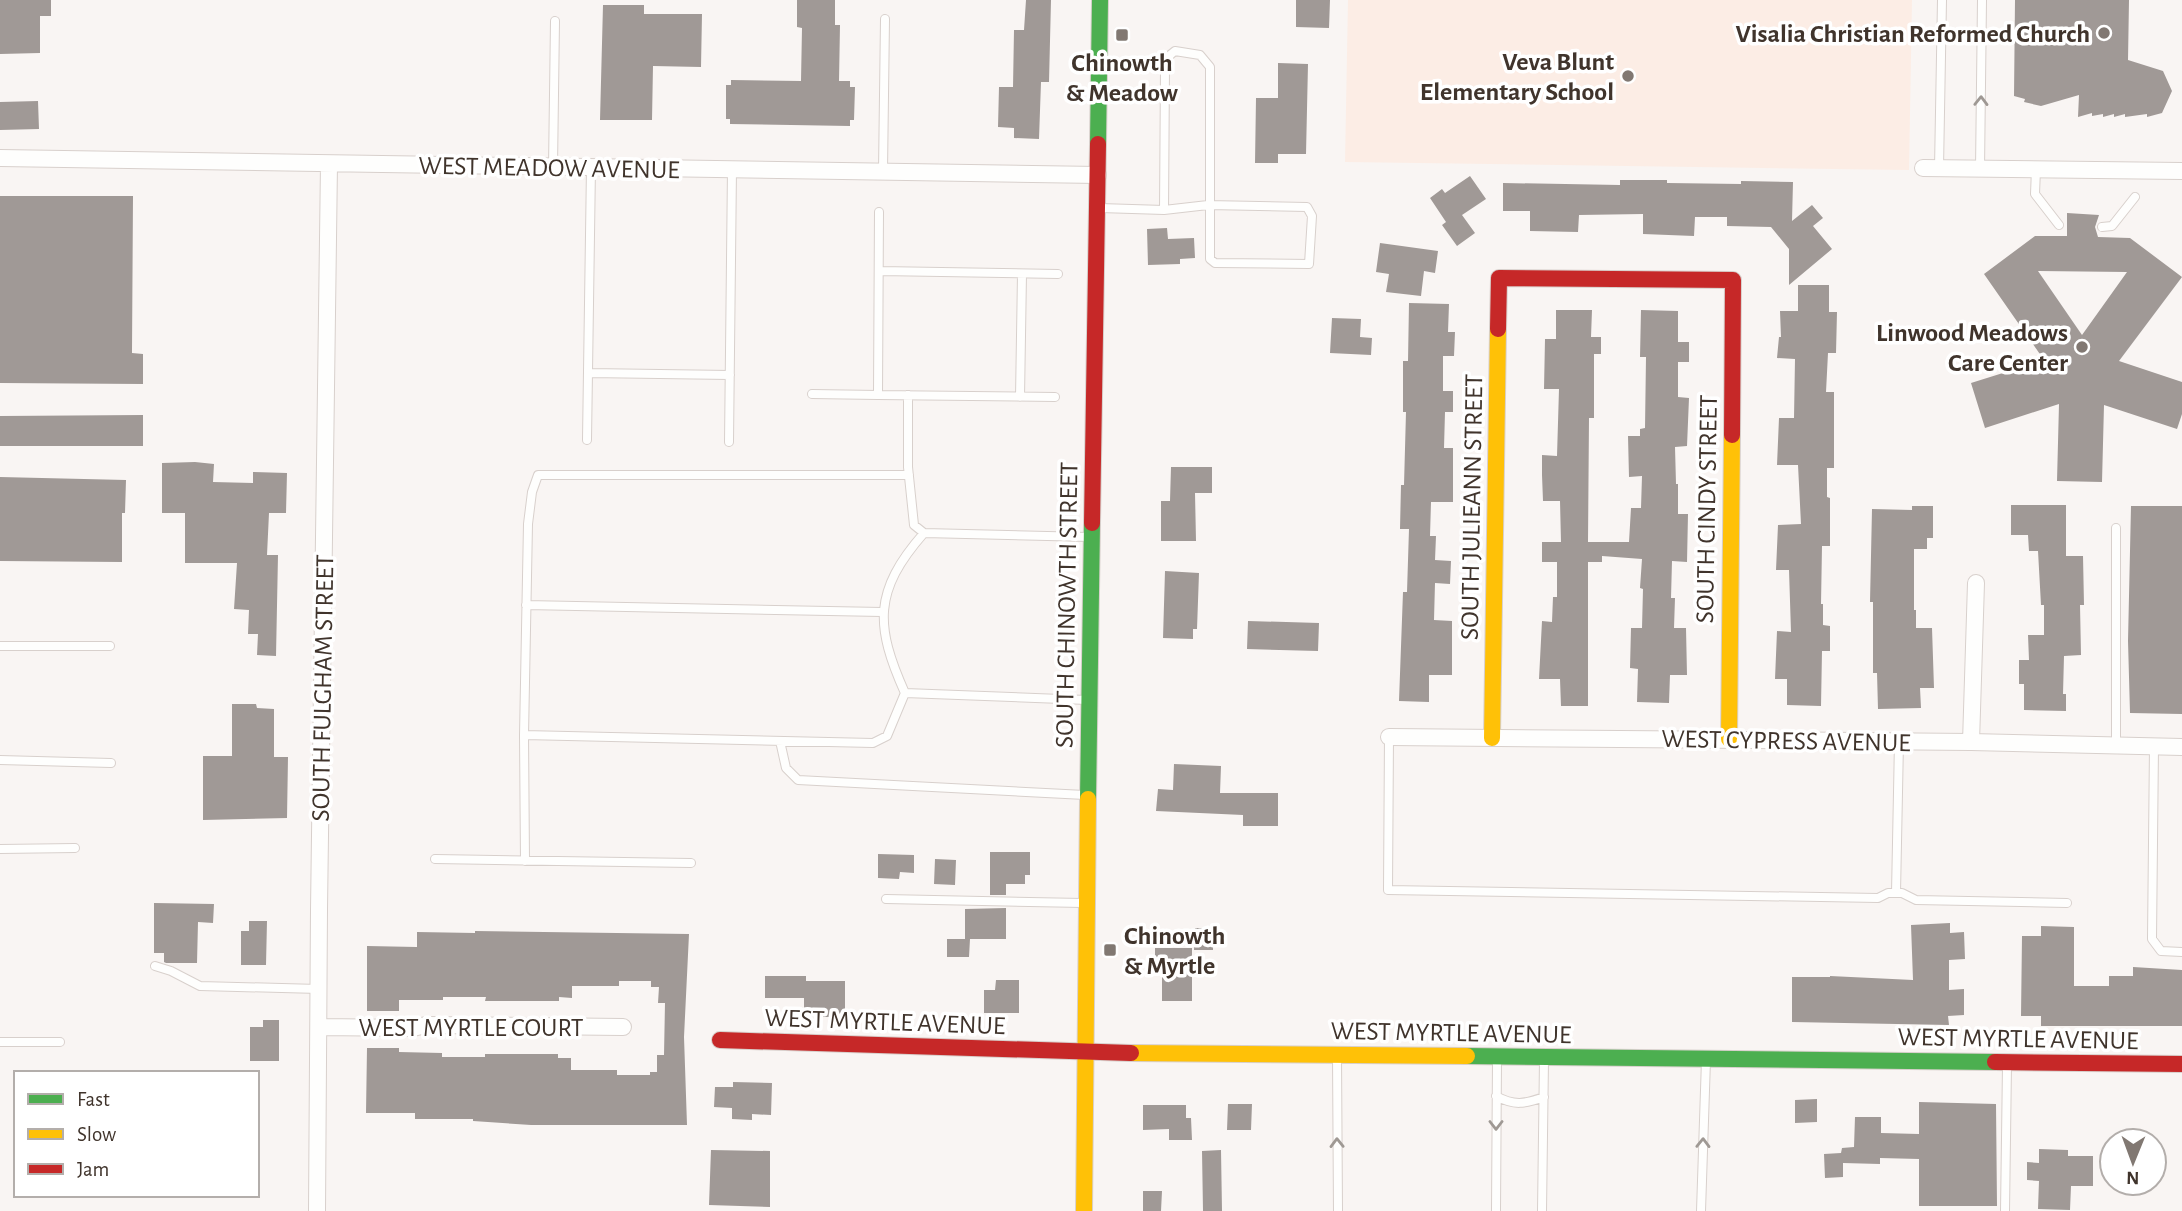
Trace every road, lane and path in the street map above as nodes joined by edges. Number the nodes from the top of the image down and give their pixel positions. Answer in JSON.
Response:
{"nodes":[{"id":1,"x":1100,"y":0,"type":"edge"},
{"id":2,"x":1942,"y":0,"type":"edge"},
{"id":3,"x":1982,"y":0,"type":"edge"},
{"id":4,"x":885,"y":19,"type":"dead end"},
{"id":5,"x":555,"y":21,"type":"dead end"},
{"id":6,"x":0,"y":158,"type":"edge"},
{"id":7,"x":329,"y":164,"type":"junction"},
{"id":8,"x":553,"y":167,"type":"junction"},
{"id":9,"x":591,"y":167,"type":"junction"},
{"id":10,"x":1931,"y":168,"type":"joint"},
{"id":11,"x":732,"y":169,"type":"junction"},
{"id":12,"x":1980,"y":169,"type":"junction"},
{"id":13,"x":2036,"y":169,"type":"junction"},
{"id":14,"x":883,"y":170,"type":"junction"},
{"id":15,"x":2182,"y":171,"type":"edge"},
{"id":16,"x":1098,"y":175,"type":"junction"},
{"id":17,"x":2135,"y":197,"type":"dead end"},
{"id":18,"x":1208,"y":205,"type":"junction"},
{"id":19,"x":1097,"y":208,"type":"junction"},
{"id":20,"x":1164,"y":209,"type":"junction"},
{"id":21,"x":879,"y":212,"type":"dead end"},
{"id":22,"x":2059,"y":225,"type":"dead end"},
{"id":23,"x":2102,"y":227,"type":"dead end"},
{"id":24,"x":880,"y":271,"type":"junction"},
{"id":25,"x":1022,"y":274,"type":"junction"},
{"id":26,"x":1058,"y":274,"type":"dead end"},
{"id":27,"x":1499,"y":278,"type":"joint"},
{"id":28,"x":589,"y":373,"type":"junction"},
{"id":29,"x":730,"y":375,"type":"junction"},
{"id":30,"x":812,"y":394,"type":"dead end"},
{"id":31,"x":878,"y":395,"type":"junction"},
{"id":32,"x":908,"y":395,"type":"junction"},
{"id":33,"x":1020,"y":397,"type":"junction"},
{"id":34,"x":1055,"y":397,"type":"dead end"},
{"id":35,"x":587,"y":440,"type":"dead end"},
{"id":36,"x":730,"y":442,"type":"dead end"},
{"id":37,"x":909,"y":475,"type":"junction"},
{"id":38,"x":2116,"y":528,"type":"dead end"},
{"id":39,"x":924,"y":533,"type":"junction"},
{"id":40,"x":1092,"y":537,"type":"junction"},
{"id":41,"x":1976,"y":583,"type":"dead end"},
{"id":42,"x":526,"y":605,"type":"junction"},
{"id":43,"x":883,"y":612,"type":"junction"},
{"id":44,"x":0,"y":646,"type":"edge"},
{"id":45,"x":110,"y":646,"type":"dead end"},
{"id":46,"x":905,"y":693,"type":"junction"},
{"id":47,"x":1089,"y":700,"type":"junction"},
{"id":48,"x":524,"y":735,"type":"junction"},
{"id":49,"x":1390,"y":737,"type":"joint"},
{"id":50,"x":1492,"y":738,"type":"junction"},
{"id":51,"x":1729,"y":739,"type":"junction"},
{"id":52,"x":780,"y":741,"type":"junction"},
{"id":53,"x":1899,"y":742,"type":"junction"},
{"id":54,"x":1971,"y":742,"type":"junction"},
{"id":55,"x":2116,"y":745,"type":"junction"},
{"id":56,"x":2154,"y":746,"type":"junction"},
{"id":57,"x":2182,"y":747,"type":"edge"},
{"id":58,"x":0,"y":760,"type":"edge"},
{"id":59,"x":111,"y":763,"type":"dead end"},
{"id":60,"x":1088,"y":795,"type":"junction"},
{"id":61,"x":75,"y":848,"type":"dead end"},
{"id":62,"x":0,"y":849,"type":"edge"},
{"id":63,"x":435,"y":859,"type":"dead end"},
{"id":64,"x":525,"y":861,"type":"junction"},
{"id":65,"x":691,"y":863,"type":"dead end"},
{"id":66,"x":1896,"y":893,"type":"junction"},
{"id":67,"x":886,"y":899,"type":"dead end"},
{"id":68,"x":1086,"y":903,"type":"junction"},
{"id":69,"x":2067,"y":904,"type":"dead end"},
{"id":70,"x":2182,"y":952,"type":"edge"},
{"id":71,"x":155,"y":966,"type":"dead end"},
{"id":72,"x":319,"y":989,"type":"junction"},
{"id":73,"x":319,"y":1027,"type":"junction"},
{"id":74,"x":623,"y":1027,"type":"dead end"},
{"id":75,"x":720,"y":1040,"type":"dead end"},
{"id":76,"x":0,"y":1042,"type":"edge"},
{"id":77,"x":60,"y":1042,"type":"dead end"},
{"id":78,"x":1084,"y":1052,"type":"junction"},
{"id":79,"x":1336,"y":1055,"type":"junction"},
{"id":80,"x":1497,"y":1057,"type":"junction"},
{"id":81,"x":1545,"y":1057,"type":"junction"},
{"id":82,"x":1706,"y":1059,"type":"junction"},
{"id":83,"x":2007,"y":1062,"type":"junction"},
{"id":84,"x":2182,"y":1064,"type":"edge"},
{"id":85,"x":1496,"y":1096,"type":"junction"},
{"id":86,"x":1544,"y":1097,"type":"junction"},
{"id":87,"x":317,"y":1211,"type":"edge"},
{"id":88,"x":1084,"y":1211,"type":"edge"},
{"id":89,"x":1338,"y":1211,"type":"edge"},
{"id":90,"x":1496,"y":1211,"type":"edge"},
{"id":91,"x":1542,"y":1211,"type":"edge"},
{"id":92,"x":1701,"y":1211,"type":"edge"},
{"id":93,"x":2005,"y":1211,"type":"edge"}],
"edges":[{"from":1,"to":16,"type":"street","name":"SOUTH CHINOWTH STREET"},
{"from":2,"to":10,"type":"lane"},
{"from":12,"to":3,"type":"lane","one_way":true},
{"from":4,"to":14,"type":"lane"},
{"from":5,"to":8,"type":"lane"},
{"from":6,"to":7,"type":"street","name":"WEST MEADOW AVENUE"},
{"from":7,"to":8,"type":"street","name":"WEST MEADOW AVENUE"},
{"from":7,"to":72,"type":"street","name":"SOUTH FULGHAM STREET"},
{"from":8,"to":9,"type":"street","name":"WEST MEADOW AVENUE"},
{"from":9,"to":11,"type":"street","name":"WEST MEADOW AVENUE"},
{"from":9,"to":28,"type":"lane"},
{"from":10,"to":12,"type":"street"},
{"from":11,"to":14,"type":"street","name":"WEST MEADOW AVENUE"},
{"from":11,"to":29,"type":"lane"},
{"from":12,"to":13,"type":"street"},
{"from":13,"to":15,"type":"street"},
{"from":13,"to":22,"type":"lane"},
{"from":14,"to":16,"type":"street","name":"WEST MEADOW AVENUE"},
{"from":16,"to":19,"type":"street","name":"SOUTH CHINOWTH STREET"},
{"from":17,"to":23,"type":"lane"},
{"from":18,"to":18,"type":"lane"},
{"from":18,"to":20,"type":"lane"},
{"from":18,"to":20,"type":"lane"},
{"from":19,"to":20,"type":"lane"},
{"from":19,"to":40,"type":"street","name":"SOUTH CHINOWTH STREET"},
{"from":21,"to":24,"type":"lane"},
{"from":24,"to":25,"type":"lane"},
{"from":24,"to":31,"type":"lane"},
{"from":25,"to":26,"type":"lane"},
{"from":25,"to":33,"type":"lane"},
{"from":27,"to":50,"type":"street","name":"SOUTH JULIEANN STREET"},
{"from":27,"to":51,"type":"street","name":"SOUTH CINDY STREET"},
{"from":28,"to":29,"type":"lane"},
{"from":28,"to":35,"type":"lane"},
{"from":29,"to":36,"type":"lane"},
{"from":30,"to":31,"type":"lane"},
{"from":31,"to":32,"type":"lane"},
{"from":32,"to":33,"type":"lane"},
{"from":32,"to":37,"type":"lane"},
{"from":33,"to":34,"type":"lane"},
{"from":37,"to":39,"type":"lane"},
{"from":37,"to":42,"type":"lane"},
{"from":38,"to":55,"type":"lane"},
{"from":39,"to":40,"type":"lane"},
{"from":39,"to":43,"type":"lane"},
{"from":40,"to":47,"type":"street","name":"SOUTH CHINOWTH STREET"},
{"from":41,"to":54,"type":"street"},
{"from":42,"to":43,"type":"lane"},
{"from":42,"to":48,"type":"lane"},
{"from":43,"to":46,"type":"lane"},
{"from":44,"to":45,"type":"lane"},
{"from":46,"to":47,"type":"lane"},
{"from":46,"to":52,"type":"lane"},
{"from":47,"to":60,"type":"street","name":"SOUTH CHINOWTH STREET"},
{"from":48,"to":52,"type":"lane"},
{"from":48,"to":64,"type":"lane"},
{"from":49,"to":50,"type":"street","name":"WEST CYPRESS AVENUE"},
{"from":49,"to":66,"type":"lane"},
{"from":50,"to":51,"type":"street","name":"WEST CYPRESS AVENUE"},
{"from":51,"to":53,"type":"street","name":"WEST CYPRESS AVENUE"},
{"from":52,"to":60,"type":"lane"},
{"from":53,"to":54,"type":"street","name":"WEST CYPRESS AVENUE"},
{"from":53,"to":66,"type":"lane"},
{"from":54,"to":55,"type":"street","name":"WEST CYPRESS AVENUE"},
{"from":55,"to":56,"type":"street","name":"WEST CYPRESS AVENUE"},
{"from":56,"to":57,"type":"street","name":"WEST CYPRESS AVENUE"},
{"from":56,"to":70,"type":"lane"},
{"from":58,"to":59,"type":"lane"},
{"from":60,"to":68,"type":"street","name":"SOUTH CHINOWTH STREET"},
{"from":61,"to":62,"type":"lane"},
{"from":63,"to":64,"type":"lane"},
{"from":64,"to":65,"type":"lane"},
{"from":66,"to":69,"type":"lane"},
{"from":67,"to":68,"type":"lane"},
{"from":68,"to":78,"type":"street","name":"SOUTH CHINOWTH STREET"},
{"from":71,"to":72,"type":"lane"},
{"from":72,"to":73,"type":"street","name":"SOUTH FULGHAM STREET"},
{"from":73,"to":74,"type":"street","name":"WEST MYRTLE COURT"},
{"from":73,"to":87,"type":"street","name":"SOUTH FULGHAM STREET"},
{"from":75,"to":78,"type":"street","name":"WEST MYRTLE AVENUE"},
{"from":76,"to":77,"type":"lane"},
{"from":78,"to":79,"type":"street","name":"WEST MYRTLE AVENUE"},
{"from":78,"to":88,"type":"street","name":"SOUTH CHINOWTH STREET"},
{"from":79,"to":80,"type":"street","name":"WEST MYRTLE AVENUE"},
{"from":89,"to":79,"type":"lane","one_way":true},
{"from":80,"to":81,"type":"street","name":"WEST MYRTLE AVENUE"},
{"from":80,"to":85,"type":"lane"},
{"from":81,"to":82,"type":"street","name":"WEST MYRTLE AVENUE"},
{"from":81,"to":86,"type":"lane"},
{"from":82,"to":83,"type":"street","name":"WEST MYRTLE AVENUE"},
{"from":92,"to":82,"type":"lane","one_way":true},
{"from":83,"to":84,"type":"street","name":"WEST MYRTLE AVENUE"},
{"from":83,"to":93,"type":"lane"},
{"from":85,"to":86,"type":"lane"},
{"from":85,"to":90,"type":"lane","one_way":true},
{"from":86,"to":91,"type":"lane"}]}
